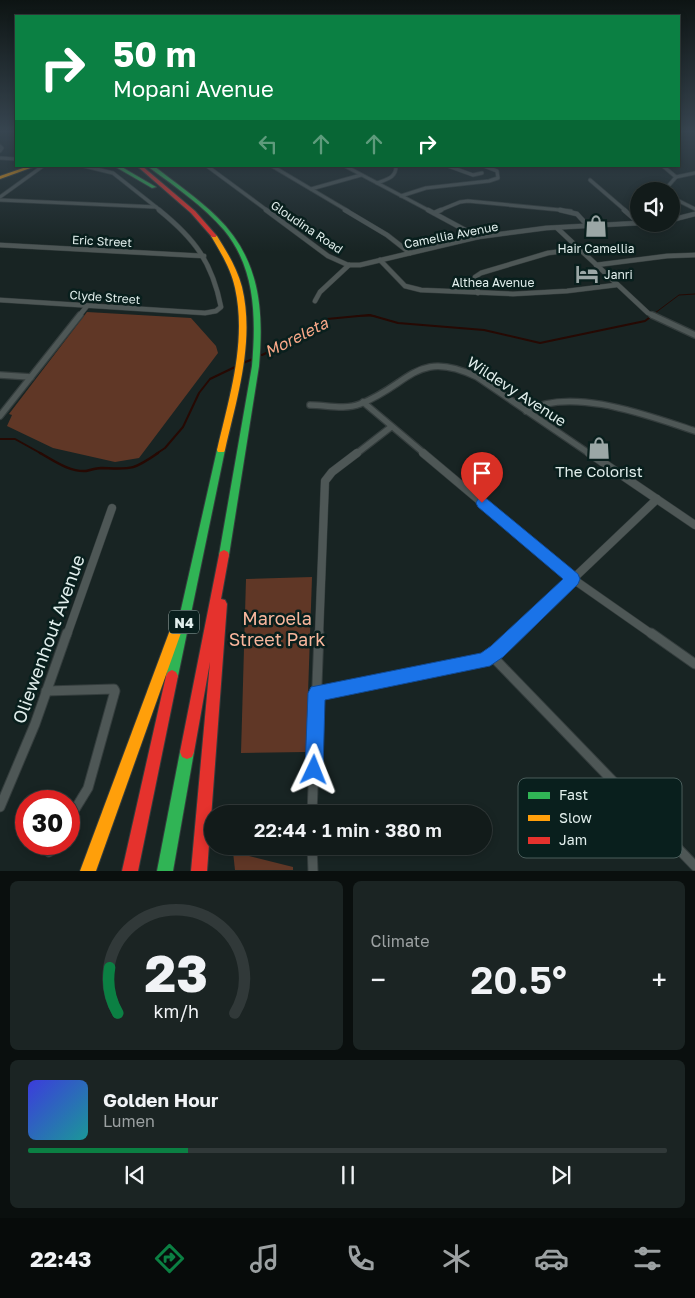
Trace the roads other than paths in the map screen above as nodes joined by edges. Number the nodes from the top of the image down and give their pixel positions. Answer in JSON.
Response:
{"nodes":[{"id":1,"x":18,"y":172,"type":"edge"},
{"id":2,"x":35,"y":172,"type":"edge"},
{"id":3,"x":107,"y":172,"type":"edge"},
{"id":4,"x":127,"y":172,"type":"edge"},
{"id":5,"x":146,"y":172,"type":"edge"},
{"id":6,"x":158,"y":172,"type":"edge"},
{"id":7,"x":170,"y":172,"type":"edge"},
{"id":8,"x":213,"y":172,"type":"edge"},
{"id":9,"x":282,"y":172,"type":"edge"},
{"id":10,"x":355,"y":172,"type":"edge"},
{"id":11,"x":396,"y":172,"type":"edge"},
{"id":12,"x":461,"y":172,"type":"edge"},
{"id":13,"x":497,"y":172,"type":"edge"},
{"id":14,"x":670,"y":172,"type":"edge"},
{"id":15,"x":482,"y":173,"type":"dead end"},
{"id":16,"x":695,"y":173,"type":"edge"},
{"id":17,"x":361,"y":175,"type":"junction"},
{"id":18,"x":676,"y":177,"type":"junction"},
{"id":19,"x":0,"y":178,"type":"edge"},
{"id":20,"x":590,"y":180,"type":"dead end"},
{"id":21,"x":672,"y":182,"type":"edge"},
{"id":22,"x":377,"y":183,"type":"junction"},
{"id":23,"x":311,"y":189,"type":"junction"},
{"id":24,"x":401,"y":196,"type":"junction"},
{"id":25,"x":0,"y":198,"type":"edge"},
{"id":26,"x":680,"y":202,"type":"edge"},
{"id":27,"x":156,"y":207,"type":"junction"},
{"id":28,"x":695,"y":209,"type":"edge"},
{"id":29,"x":193,"y":211,"type":"junction"},
{"id":30,"x":434,"y":213,"type":"junction"},
{"id":31,"x":695,"y":214,"type":"edge"},
{"id":32,"x":630,"y":215,"type":"edge"},
{"id":33,"x":215,"y":218,"type":"junction"},
{"id":34,"x":680,"y":218,"type":"edge"},
{"id":35,"x":630,"y":224,"type":"edge"},
{"id":36,"x":588,"y":226,"type":"junction"},
{"id":37,"x":557,"y":228,"type":"junction"},
{"id":38,"x":478,"y":237,"type":"junction"},
{"id":39,"x":0,"y":245,"type":"edge"},
{"id":40,"x":579,"y":249,"type":"junction"},
{"id":41,"x":410,"y":253,"type":"junction"},
{"id":42,"x":695,"y":255,"type":"edge"},
{"id":43,"x":204,"y":256,"type":"junction"},
{"id":44,"x":380,"y":260,"type":"junction"},
{"id":45,"x":349,"y":265,"type":"junction"},
{"id":46,"x":596,"y":265,"type":"junction"},
{"id":47,"x":616,"y":285,"type":"junction"},
{"id":48,"x":478,"y":293,"type":"junction"},
{"id":49,"x":0,"y":300,"type":"edge"},
{"id":50,"x":315,"y":302,"type":"dead end"},
{"id":51,"x":87,"y":306,"type":"junction"},
{"id":52,"x":695,"y":335,"type":"edge"},
{"id":53,"x":0,"y":375,"type":"edge"},
{"id":54,"x":31,"y":377,"type":"junction"},
{"id":55,"x":363,"y":402,"type":"junction"},
{"id":56,"x":310,"y":405,"type":"dead end"},
{"id":57,"x":526,"y":411,"type":"junction"},
{"id":58,"x":0,"y":416,"type":"edge"},
{"id":59,"x":391,"y":427,"type":"junction"},
{"id":60,"x":695,"y":431,"type":"edge"},
{"id":61,"x":657,"y":499,"type":"junction"},
{"id":62,"x":112,"y":508,"type":"dead end"},
{"id":63,"x":695,"y":525,"type":"edge"},
{"id":64,"x":225,"y":550,"type":"junction"},
{"id":65,"x":573,"y":579,"type":"junction"},
{"id":66,"x":191,"y":587,"type":"junction"},
{"id":67,"x":492,"y":656,"type":"junction"},
{"id":68,"x":695,"y":664,"type":"edge"},
{"id":69,"x":46,"y":691,"type":"junction"},
{"id":70,"x":317,"y":693,"type":"junction"},
{"id":71,"x":610,"y":778,"type":"edge"},
{"id":72,"x":80,"y":801,"type":"edge"},
{"id":73,"x":312,"y":805,"type":"edge"},
{"id":74,"x":0,"y":807,"type":"edge"},
{"id":75,"x":682,"y":853,"type":"edge"},
{"id":76,"x":312,"y":855,"type":"edge"},
{"id":77,"x":695,"y":866,"type":"edge"},
{"id":78,"x":88,"y":870,"type":"edge"},
{"id":79,"x":130,"y":870,"type":"edge"},
{"id":80,"x":165,"y":870,"type":"edge"},
{"id":81,"x":199,"y":870,"type":"edge"},
{"id":82,"x":313,"y":870,"type":"edge"}],
"edges":[{"from":1,"to":19,"type":"main road"},
{"from":2,"to":25,"type":"street"},
{"from":3,"to":27,"type":"street"},
{"from":4,"to":29,"type":"main road"},
{"from":5,"to":29,"type":"main road","number":"N4"},
{"from":6,"to":33,"type":"main road","number":"N4"},
{"from":7,"to":33,"type":"main road"},
{"from":8,"to":45,"type":"street","name":"Gloudina Road"},
{"from":9,"to":23,"type":"street"},
{"from":10,"to":17,"type":"street"},
{"from":11,"to":22,"type":"street"},
{"from":12,"to":15,"type":"street"},
{"from":13,"to":24,"type":"street"},
{"from":14,"to":18,"type":"street"},
{"from":16,"to":18,"type":"street"},
{"from":17,"to":22,"type":"street"},
{"from":17,"to":23,"type":"street"},
{"from":18,"to":21,"type":"street"},
{"from":20,"to":32,"type":"street"},
{"from":22,"to":24,"type":"street"},
{"from":23,"to":41,"type":"street"},
{"from":24,"to":30,"type":"street"},
{"from":25,"to":27,"type":"street"},
{"from":26,"to":28,"type":"street"},
{"from":27,"to":43,"type":"street"},
{"from":29,"to":66,"type":"main road","number":"N4"},
{"from":30,"to":36,"type":"street"},
{"from":30,"to":38,"type":"street"},
{"from":31,"to":34,"type":"street"},
{"from":33,"to":64,"type":"main road","number":"N4"},
{"from":35,"to":36,"type":"street","name":"Camellia Avenue"},
{"from":36,"to":37,"type":"street","name":"Camellia Avenue"},
{"from":37,"to":38,"type":"street","name":"Camellia Avenue"},
{"from":37,"to":40,"type":"street"},
{"from":38,"to":41,"type":"street","name":"Camellia Avenue"},
{"from":39,"to":43,"type":"street","name":"Eric Street"},
{"from":40,"to":46,"type":"street"},
{"from":40,"to":48,"type":"street"},
{"from":41,"to":44,"type":"street","name":"Camellia Avenue"},
{"from":42,"to":46,"type":"street"},
{"from":43,"to":51,"type":"street","name":"Clyde Street"},
{"from":44,"to":45,"type":"street","name":"Camellia Avenue"},
{"from":44,"to":48,"type":"street","name":"Althea Avenue"},
{"from":45,"to":50,"type":"street"},
{"from":46,"to":47,"type":"street"},
{"from":47,"to":48,"type":"street","name":"Althea Avenue"},
{"from":47,"to":52,"type":"street"},
{"from":49,"to":51,"type":"street","name":"Clyde Street"},
{"from":51,"to":54,"type":"street"},
{"from":53,"to":54,"type":"street"},
{"from":54,"to":58,"type":"street"},
{"from":55,"to":56,"type":"street","name":"Wildevy Avenue"},
{"from":55,"to":57,"type":"street","name":"Wildevy Avenue"},
{"from":55,"to":59,"type":"street"},
{"from":57,"to":60,"type":"street"},
{"from":57,"to":61,"type":"street","name":"Wildevy Avenue"},
{"from":59,"to":65,"type":"street"},
{"from":59,"to":70,"type":"street"},
{"from":61,"to":63,"type":"street","name":"Wildevy Avenue"},
{"from":61,"to":65,"type":"street"},
{"from":62,"to":69,"type":"street","name":"Oliewenhout Avenue"},
{"from":64,"to":80,"type":"main road","number":"N4"},
{"from":64,"to":81,"type":"main road"},
{"from":65,"to":67,"type":"street"},
{"from":65,"to":68,"type":"street"},
{"from":66,"to":78,"type":"main road"},
{"from":66,"to":79,"type":"main road","number":"N4"},
{"from":67,"to":70,"type":"street"},
{"from":67,"to":71,"type":"street"},
{"from":69,"to":72,"type":"street"},
{"from":69,"to":74,"type":"street","name":"Oliewenhout Avenue"},
{"from":70,"to":73,"type":"street"},
{"from":75,"to":77,"type":"street"},
{"from":76,"to":82,"type":"street"}]}
